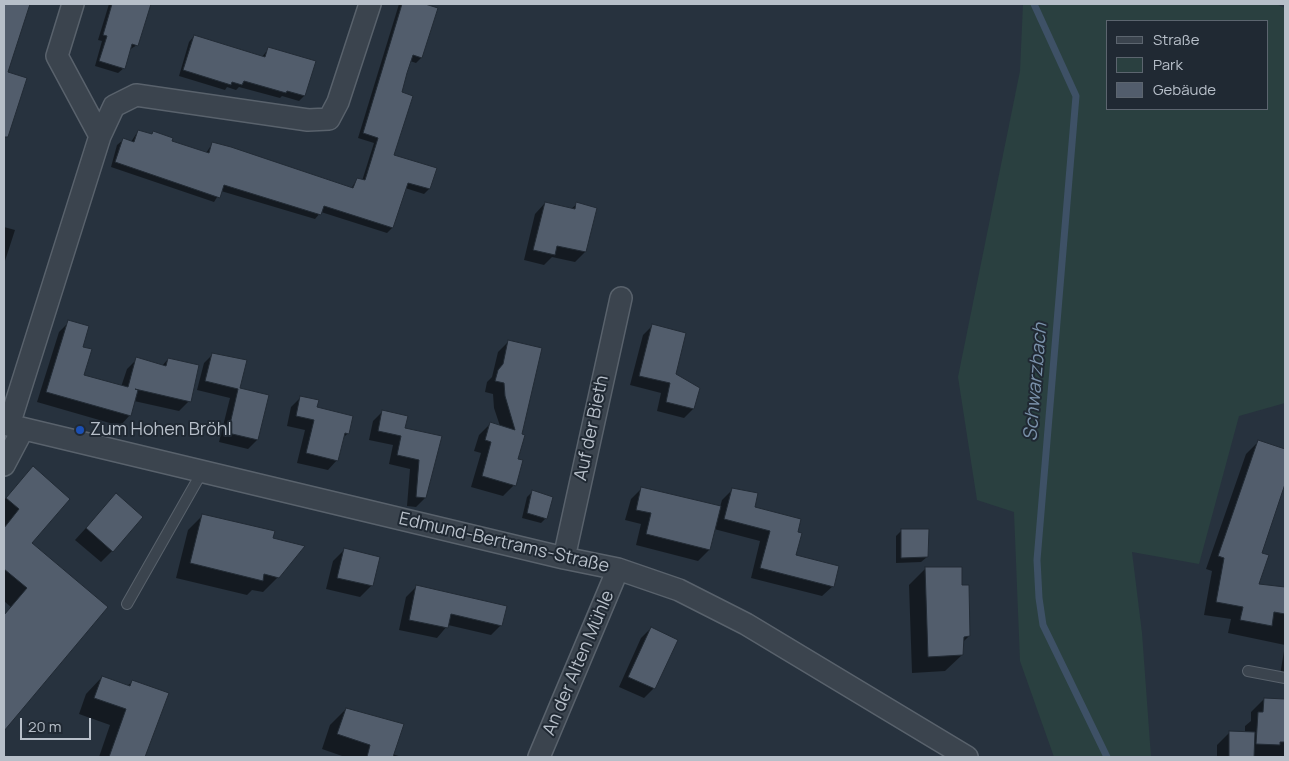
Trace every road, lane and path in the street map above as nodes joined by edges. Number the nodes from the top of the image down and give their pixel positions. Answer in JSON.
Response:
{"nodes":[{"id":1,"x":73,"y":4,"type":"edge"},
{"id":2,"x":370,"y":4,"type":"edge"},
{"id":3,"x":100,"y":136,"type":"junction"},
{"id":4,"x":621,"y":298,"type":"dead end"},
{"id":5,"x":12,"y":426,"type":"edge"},
{"id":6,"x":4,"y":465,"type":"edge"},
{"id":7,"x":202,"y":472,"type":"junction"},
{"id":8,"x":564,"y":558,"type":"junction"},
{"id":9,"x":618,"y":569,"type":"junction"},
{"id":10,"x":127,"y":604,"type":"dead end"},
{"id":11,"x":1248,"y":671,"type":"dead end"},
{"id":12,"x":1285,"y":678,"type":"edge"},
{"id":13,"x":539,"y":757,"type":"edge"},
{"id":14,"x":967,"y":757,"type":"edge"}],
"edges":[{"from":1,"to":3,"type":"street"},
{"from":2,"to":3,"type":"street"},
{"from":3,"to":5,"type":"street"},
{"from":4,"to":8,"type":"street","name":"Auf der Bieth"},
{"from":5,"to":6,"type":"street"},
{"from":5,"to":7,"type":"street","name":"Edmund-Bertrams-Straße"},
{"from":7,"to":8,"type":"street","name":"Edmund-Bertrams-Straße"},
{"from":7,"to":10,"type":"lane"},
{"from":8,"to":9,"type":"street","name":"Edmund-Bertrams-Straße"},
{"from":9,"to":13,"type":"street","name":"An der Alten Mühle"},
{"from":9,"to":14,"type":"street","name":"Edmund-Bertrams-Straße"},
{"from":11,"to":12,"type":"lane"}]}
